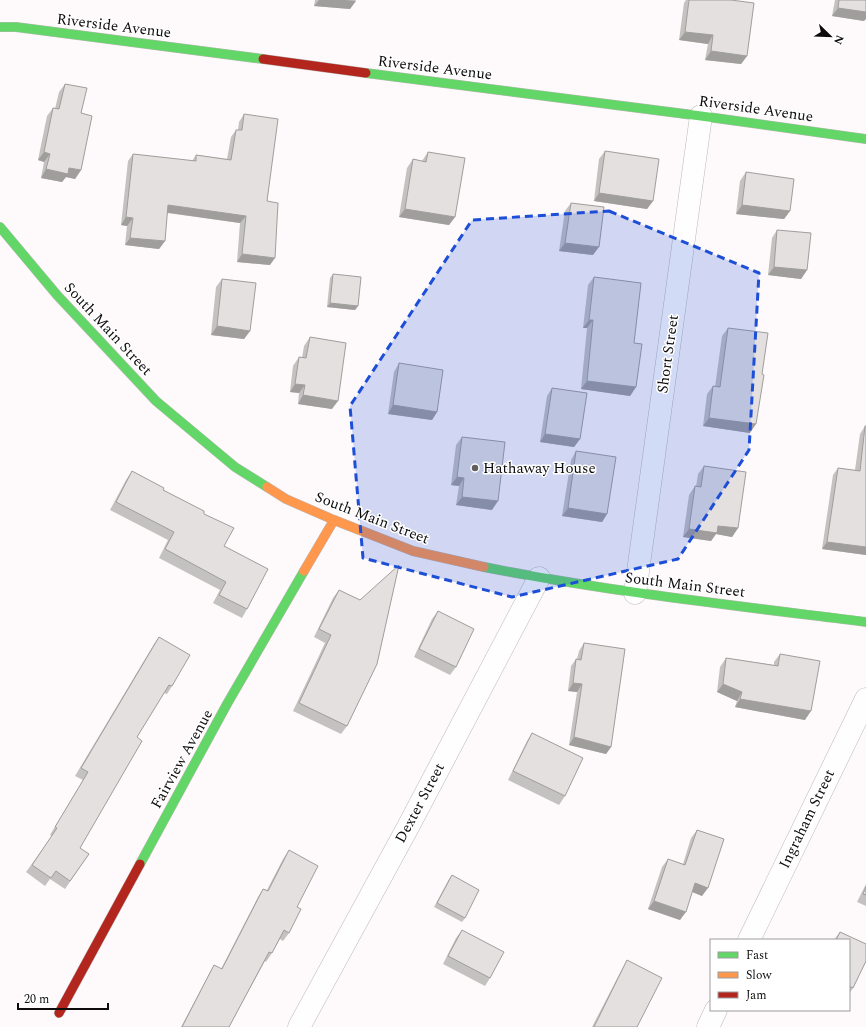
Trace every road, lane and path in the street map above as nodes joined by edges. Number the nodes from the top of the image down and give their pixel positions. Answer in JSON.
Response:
{"nodes":[{"id":1,"x":0,"y":27,"type":"edge"},
{"id":2,"x":701,"y":116,"type":"junction"},
{"id":3,"x":866,"y":139,"type":"edge"},
{"id":4,"x":0,"y":227,"type":"edge"},
{"id":5,"x":334,"y":520,"type":"junction"},
{"id":6,"x":538,"y":578,"type":"junction"},
{"id":7,"x":635,"y":592,"type":"junction"},
{"id":8,"x":866,"y":622,"type":"edge"},
{"id":9,"x":866,"y":699,"type":"edge"},
{"id":10,"x":749,"y":939,"type":"edge"},
{"id":11,"x":716,"y":1011,"type":"edge"},
{"id":12,"x":59,"y":1013,"type":"dead end"},
{"id":13,"x":299,"y":1027,"type":"edge"},
{"id":14,"x":708,"y":1027,"type":"edge"}],
"edges":[{"from":1,"to":2,"type":"street","name":"Riverside Avenue"},
{"from":2,"to":3,"type":"street","name":"Riverside Avenue"},
{"from":2,"to":7,"type":"street","name":"Short Street"},
{"from":4,"to":5,"type":"street","name":"South Main Street"},
{"from":5,"to":6,"type":"street","name":"South Main Street"},
{"from":5,"to":12,"type":"street","name":"Fairview Avenue"},
{"from":6,"to":7,"type":"street","name":"South Main Street"},
{"from":6,"to":13,"type":"street","name":"Dexter Street"},
{"from":7,"to":8,"type":"street","name":"South Main Street"},
{"from":9,"to":10,"type":"street","name":"Ingraham Street"},
{"from":11,"to":14,"type":"street"}]}
